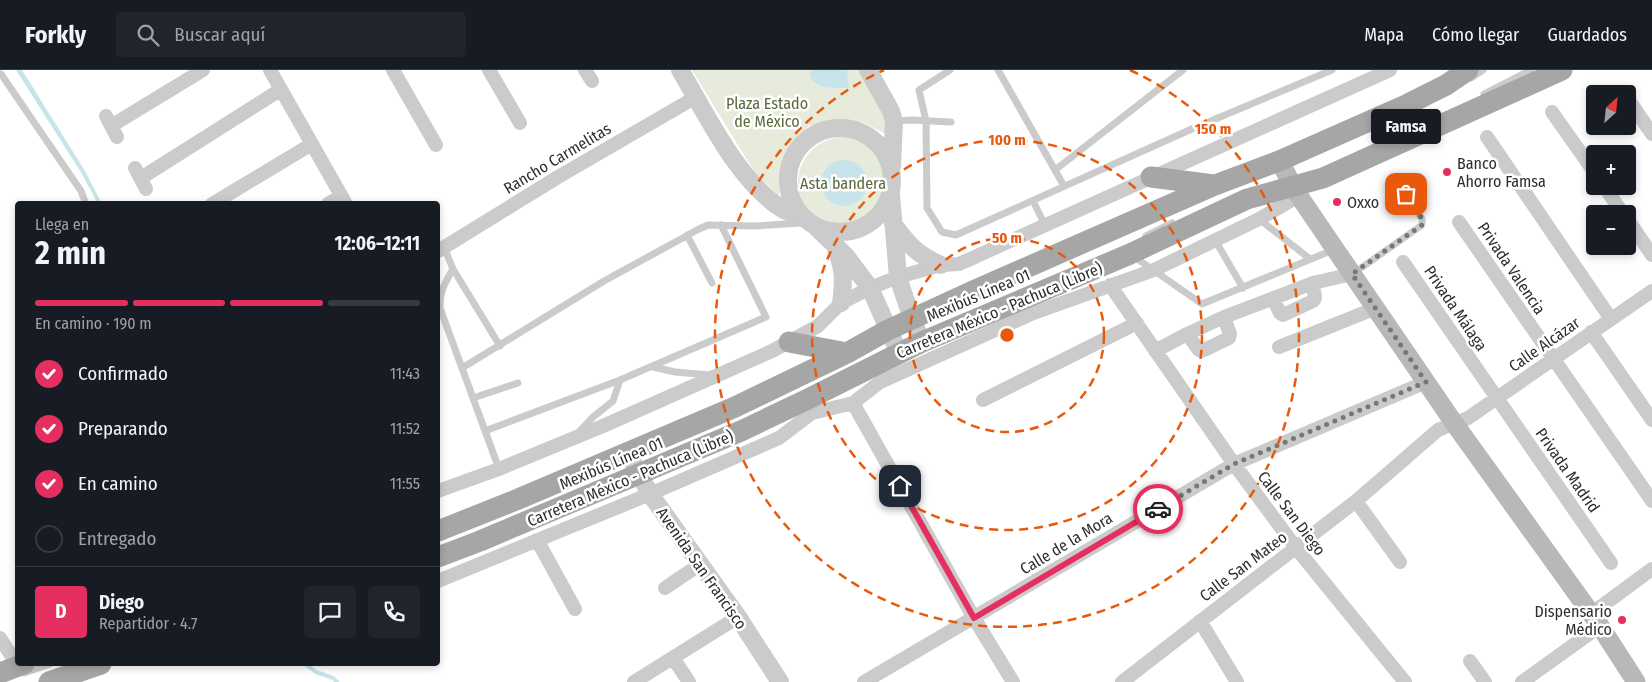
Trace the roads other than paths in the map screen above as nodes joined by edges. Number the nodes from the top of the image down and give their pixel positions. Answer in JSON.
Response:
{"nodes":[{"id":1,"x":203,"y":70,"type":"edge"},
{"id":2,"x":270,"y":70,"type":"edge"},
{"id":3,"x":393,"y":70,"type":"edge"},
{"id":4,"x":489,"y":70,"type":"edge"},
{"id":5,"x":680,"y":70,"type":"edge"},
{"id":6,"x":868,"y":70,"type":"edge"},
{"id":7,"x":950,"y":70,"type":"edge"},
{"id":8,"x":998,"y":70,"type":"edge"},
{"id":9,"x":1183,"y":70,"type":"edge"},
{"id":10,"x":1332,"y":70,"type":"edge"},
{"id":11,"x":1390,"y":70,"type":"edge"},
{"id":12,"x":1483,"y":70,"type":"edge"},
{"id":13,"x":1531,"y":70,"type":"edge"},
{"id":14,"x":1562,"y":70,"type":"edge"},
{"id":15,"x":1,"y":74,"type":"edge"},
{"id":16,"x":1468,"y":76,"type":"edge"},
{"id":17,"x":280,"y":90,"type":"junction"},
{"id":18,"x":696,"y":97,"type":"junction"},
{"id":19,"x":1475,"y":99,"type":"dead end"},
{"id":20,"x":1636,"y":111,"type":"edge"},
{"id":21,"x":1552,"y":112,"type":"dead end"},
{"id":22,"x":894,"y":121,"type":"junction"},
{"id":23,"x":926,"y":121,"type":"junction"},
{"id":24,"x":951,"y":122,"type":"dead end"},
{"id":25,"x":520,"y":123,"type":"dead end"},
{"id":26,"x":112,"y":127,"type":"dead end"},
{"id":27,"x":1652,"y":134,"type":"edge"},
{"id":28,"x":1487,"y":137,"type":"dead end"},
{"id":29,"x":312,"y":144,"type":"junction"},
{"id":30,"x":436,"y":145,"type":"dead end"},
{"id":31,"x":1320,"y":152,"type":"dead end"},
{"id":32,"x":1586,"y":160,"type":"edge"},
{"id":33,"x":891,"y":169,"type":"junction"},
{"id":34,"x":1055,"y":170,"type":"junction"},
{"id":35,"x":1313,"y":173,"type":"dead end"},
{"id":36,"x":1152,"y":177,"type":"junction"},
{"id":37,"x":141,"y":178,"type":"dead end"},
{"id":38,"x":1288,"y":178,"type":"junction"},
{"id":39,"x":1397,"y":181,"type":"dead end"},
{"id":40,"x":1064,"y":186,"type":"junction"},
{"id":41,"x":1220,"y":193,"type":"junction"},
{"id":42,"x":891,"y":195,"type":"junction"},
{"id":43,"x":344,"y":200,"type":"edge"},
{"id":44,"x":85,"y":201,"type":"edge"},
{"id":45,"x":217,"y":201,"type":"edge"},
{"id":46,"x":1033,"y":201,"type":"junction"},
{"id":47,"x":1182,"y":219,"type":"dead end"},
{"id":48,"x":1260,"y":220,"type":"junction"},
{"id":49,"x":810,"y":222,"type":"junction"},
{"id":50,"x":1459,"y":222,"type":"dead end"},
{"id":51,"x":892,"y":223,"type":"junction"},
{"id":52,"x":721,"y":225,"type":"junction"},
{"id":53,"x":1045,"y":225,"type":"junction"},
{"id":54,"x":1636,"y":232,"type":"edge"},
{"id":55,"x":686,"y":235,"type":"junction"},
{"id":56,"x":1215,"y":240,"type":"junction"},
{"id":57,"x":834,"y":244,"type":"junction"},
{"id":58,"x":1134,"y":246,"type":"junction"},
{"id":59,"x":441,"y":249,"type":"edge"},
{"id":60,"x":1335,"y":249,"type":"junction"},
{"id":61,"x":1652,"y":255,"type":"edge"},
{"id":62,"x":1310,"y":259,"type":"junction"},
{"id":63,"x":1403,"y":262,"type":"dead end"},
{"id":64,"x":941,"y":265,"type":"junction"},
{"id":65,"x":453,"y":269,"type":"junction"},
{"id":66,"x":1154,"y":270,"type":"junction"},
{"id":67,"x":1352,"y":274,"type":"junction"},
{"id":68,"x":898,"y":277,"type":"junction"},
{"id":69,"x":712,"y":283,"type":"dead end"},
{"id":70,"x":1312,"y":283,"type":"junction"},
{"id":71,"x":1110,"y":285,"type":"junction"},
{"id":72,"x":870,"y":288,"type":"junction"},
{"id":73,"x":1243,"y":288,"type":"junction"},
{"id":74,"x":1652,"y":291,"type":"edge"},
{"id":75,"x":1273,"y":298,"type":"junction"},
{"id":76,"x":841,"y":303,"type":"junction"},
{"id":77,"x":1021,"y":303,"type":"junction"},
{"id":78,"x":1376,"y":308,"type":"junction"},
{"id":79,"x":1224,"y":318,"type":"junction"},
{"id":80,"x":1610,"y":319,"type":"junction"},
{"id":81,"x":1136,"y":323,"type":"junction"},
{"id":82,"x":1591,"y":332,"type":"junction"},
{"id":83,"x":1187,"y":334,"type":"junction"},
{"id":84,"x":907,"y":341,"type":"junction"},
{"id":85,"x":789,"y":342,"type":"junction"},
{"id":86,"x":500,"y":346,"type":"junction"},
{"id":87,"x":1279,"y":347,"type":"dead end"},
{"id":88,"x":1155,"y":351,"type":"junction"},
{"id":89,"x":847,"y":354,"type":"junction"},
{"id":90,"x":1553,"y":359,"type":"junction"},
{"id":91,"x":653,"y":367,"type":"junction"},
{"id":92,"x":462,"y":368,"type":"junction"},
{"id":93,"x":718,"y":375,"type":"junction"},
{"id":94,"x":620,"y":380,"type":"junction"},
{"id":95,"x":1426,"y":382,"type":"junction"},
{"id":96,"x":518,"y":383,"type":"dead end"},
{"id":97,"x":473,"y":398,"type":"junction"},
{"id":98,"x":1497,"y":398,"type":"junction"},
{"id":99,"x":767,"y":400,"type":"dead end"},
{"id":100,"x":983,"y":400,"type":"dead end"},
{"id":101,"x":804,"y":403,"type":"junction"},
{"id":102,"x":853,"y":403,"type":"junction"},
{"id":103,"x":742,"y":413,"type":"dead end"},
{"id":104,"x":1652,"y":420,"type":"edge"},
{"id":105,"x":1454,"y":423,"type":"junction"},
{"id":106,"x":485,"y":431,"type":"junction"},
{"id":107,"x":574,"y":438,"type":"junction"},
{"id":108,"x":632,"y":463,"type":"junction"},
{"id":109,"x":1234,"y":464,"type":"junction"},
{"id":110,"x":499,"y":468,"type":"junction"},
{"id":111,"x":440,"y":490,"type":"edge"},
{"id":112,"x":650,"y":494,"type":"junction"},
{"id":113,"x":1356,"y":501,"type":"junction"},
{"id":114,"x":1652,"y":501,"type":"edge"},
{"id":115,"x":489,"y":529,"type":"dead end"},
{"id":116,"x":440,"y":530,"type":"edge"},
{"id":117,"x":440,"y":538,"type":"edge"},
{"id":118,"x":463,"y":539,"type":"dead end"},
{"id":119,"x":537,"y":540,"type":"junction"},
{"id":120,"x":440,"y":548,"type":"edge"},
{"id":121,"x":1296,"y":548,"type":"junction"},
{"id":122,"x":440,"y":556,"type":"edge"},
{"id":123,"x":1400,"y":562,"type":"dead end"},
{"id":124,"x":1611,"y":563,"type":"dead end"},
{"id":125,"x":699,"y":565,"type":"junction"},
{"id":126,"x":1652,"y":569,"type":"edge"},
{"id":127,"x":440,"y":580,"type":"edge"},
{"id":128,"x":665,"y":588,"type":"dead end"},
{"id":129,"x":575,"y":609,"type":"dead end"},
{"id":130,"x":738,"y":617,"type":"junction"},
{"id":131,"x":974,"y":618,"type":"junction"},
{"id":132,"x":1595,"y":620,"type":"junction"},
{"id":133,"x":1200,"y":621,"type":"junction"},
{"id":134,"x":0,"y":638,"type":"edge"},
{"id":135,"x":673,"y":658,"type":"junction"},
{"id":136,"x":1470,"y":661,"type":"dead end"},
{"id":137,"x":39,"y":666,"type":"edge"},
{"id":138,"x":82,"y":666,"type":"edge"},
{"id":139,"x":94,"y":666,"type":"edge"},
{"id":140,"x":13,"y":671,"type":"edge"},
{"id":141,"x":47,"y":680,"type":"edge"},
{"id":142,"x":0,"y":681,"type":"edge"},
{"id":143,"x":634,"y":682,"type":"edge"},
{"id":144,"x":689,"y":682,"type":"edge"},
{"id":145,"x":780,"y":682,"type":"edge"},
{"id":146,"x":864,"y":682,"type":"edge"},
{"id":147,"x":1013,"y":682,"type":"edge"},
{"id":148,"x":1122,"y":682,"type":"edge"},
{"id":149,"x":1237,"y":682,"type":"edge"},
{"id":150,"x":1405,"y":682,"type":"edge"},
{"id":151,"x":1485,"y":682,"type":"edge"},
{"id":152,"x":1522,"y":682,"type":"edge"},
{"id":153,"x":1636,"y":682,"type":"edge"}],
"edges":[{"from":1,"to":26,"type":"street"},
{"from":2,"to":17,"type":"street"},
{"from":3,"to":30,"type":"street"},
{"from":4,"to":25,"type":"street"},
{"from":5,"to":18,"type":"street"},
{"from":6,"to":22,"type":"street"},
{"from":7,"to":23,"type":"lane"},
{"from":8,"to":34,"type":"lane"},
{"from":9,"to":34,"type":"lane"},
{"from":10,"to":40,"type":"lane"},
{"from":11,"to":36,"type":"street"},
{"from":12,"to":16,"type":"lane"},
{"from":13,"to":19,"type":"lane"},
{"from":14,"to":38,"type":"main road","name":"Carretera México - Pachuca (Libre)"},
{"from":15,"to":44,"type":"lane"},
{"from":16,"to":38,"type":"main road","name":"Carretera México - Pachuca (Libre)"},
{"from":17,"to":29,"type":"street"},
{"from":17,"to":37,"type":"street"},
{"from":18,"to":49,"type":"street"},
{"from":18,"to":59,"type":"street","name":"Rancho Carmelitas"},
{"from":20,"to":27,"type":"street"},
{"from":21,"to":32,"type":"street"},
{"from":22,"to":23,"type":"lane"},
{"from":22,"to":33,"type":"street"},
{"from":23,"to":24,"type":"lane"},
{"from":23,"to":46,"type":"lane"},
{"from":28,"to":80,"type":"street"},
{"from":29,"to":43,"type":"street"},
{"from":29,"to":45,"type":"street"},
{"from":31,"to":38,"type":"lane","name":"Mexibús Línea 01"},
{"from":33,"to":42,"type":"street"},
{"from":33,"to":49,"type":"street"},
{"from":34,"to":40,"type":"lane"},
{"from":35,"to":38,"type":"lane","name":"Mexibús Línea 01"},
{"from":36,"to":41,"type":"main road"},
{"from":36,"to":53,"type":"street"},
{"from":38,"to":41,"type":"main road","name":"Carretera México - Pachuca (Libre)"},
{"from":38,"to":48,"type":"street"},
{"from":38,"to":58,"type":"main road","name":"Carretera México - Pachuca (Libre)"},
{"from":38,"to":60,"type":"main road"},
{"from":38,"to":84,"type":"lane","name":"Mexibús Línea 01"},
{"from":39,"to":67,"type":"lane"},
{"from":40,"to":46,"type":"lane"},
{"from":41,"to":84,"type":"main road","name":"Carretera México - Pachuca (Libre)"},
{"from":42,"to":49,"type":"street"},
{"from":42,"to":51,"type":"street"},
{"from":46,"to":53,"type":"lane"},
{"from":47,"to":58,"type":"lane"},
{"from":48,"to":56,"type":"street"},
{"from":48,"to":62,"type":"lane"},
{"from":49,"to":52,"type":"lane"},
{"from":49,"to":57,"type":"street"},
{"from":50,"to":90,"type":"street","name":"Privada Valencia"},
{"from":51,"to":64,"type":"street"},
{"from":51,"to":68,"type":"street"},
{"from":52,"to":55,"type":"lane"},
{"from":52,"to":91,"type":"lane"},
{"from":53,"to":64,"type":"street"},
{"from":54,"to":61,"type":"street"},
{"from":55,"to":69,"type":"lane"},
{"from":55,"to":86,"type":"lane"},
{"from":56,"to":66,"type":"street"},
{"from":56,"to":73,"type":"lane"},
{"from":57,"to":72,"type":"street"},
{"from":57,"to":76,"type":"street"},
{"from":58,"to":66,"type":"lane"},
{"from":58,"to":77,"type":"main road","name":"Carretera México - Pachuca (Libre)"},
{"from":59,"to":65,"type":"lane"},
{"from":60,"to":62,"type":"lane"},
{"from":60,"to":67,"type":"main road"},
{"from":62,"to":73,"type":"lane"},
{"from":63,"to":98,"type":"street","name":"Privada Málaga"},
{"from":64,"to":68,"type":"street"},
{"from":65,"to":86,"type":"lane"},
{"from":65,"to":92,"type":"lane"},
{"from":66,"to":71,"type":"street"},
{"from":66,"to":73,"type":"lane"},
{"from":67,"to":70,"type":"street"},
{"from":67,"to":78,"type":"main road"},
{"from":68,"to":72,"type":"street"},
{"from":68,"to":84,"type":"street"},
{"from":70,"to":75,"type":"street"},
{"from":70,"to":75,"type":"street"},
{"from":71,"to":77,"type":"street"},
{"from":71,"to":81,"type":"street","name":"Calle San Diego"},
{"from":72,"to":76,"type":"street"},
{"from":72,"to":84,"type":"street"},
{"from":74,"to":80,"type":"street","name":"Calle Alcázar"},
{"from":75,"to":79,"type":"street"},
{"from":76,"to":85,"type":"street"},
{"from":77,"to":84,"type":"main road","name":"Carretera México - Pachuca (Libre)"},
{"from":78,"to":87,"type":"street"},
{"from":78,"to":95,"type":"main road"},
{"from":79,"to":83,"type":"street"},
{"from":79,"to":83,"type":"street"},
{"from":80,"to":82,"type":"street","name":"Calle Alcázar"},
{"from":81,"to":88,"type":"street","name":"Calle San Diego"},
{"from":81,"to":100,"type":"street"},
{"from":82,"to":90,"type":"street","name":"Calle Alcázar"},
{"from":82,"to":104,"type":"street"},
{"from":83,"to":88,"type":"street"},
{"from":84,"to":89,"type":"main road","name":"Carretera México - Pachuca (Libre)"},
{"from":84,"to":99,"type":"lane","name":"Mexibús Línea 01"},
{"from":84,"to":101,"type":"main road","name":"Carretera México - Pachuca (Libre)"},
{"from":84,"to":102,"type":"street"},
{"from":85,"to":89,"type":"main road"},
{"from":85,"to":93,"type":"street"},
{"from":86,"to":92,"type":"lane"},
{"from":88,"to":109,"type":"street","name":"Calle San Diego"},
{"from":89,"to":108,"type":"main road","name":"Carretera México - Pachuca (Libre)"},
{"from":90,"to":98,"type":"street","name":"Calle Alcázar"},
{"from":90,"to":114,"type":"street","name":"Privada Valencia"},
{"from":91,"to":93,"type":"lane"},
{"from":91,"to":94,"type":"lane"},
{"from":92,"to":97,"type":"lane"},
{"from":93,"to":107,"type":"street"},
{"from":94,"to":106,"type":"lane"},
{"from":94,"to":107,"type":"lane"},
{"from":95,"to":105,"type":"main road"},
{"from":95,"to":109,"type":"street","name":"Calle de la Mora"},
{"from":96,"to":97,"type":"lane"},
{"from":97,"to":106,"type":"lane"},
{"from":98,"to":105,"type":"street","name":"Calle Alcázar"},
{"from":98,"to":124,"type":"street","name":"Privada Madrid"},
{"from":101,"to":102,"type":"street"},
{"from":101,"to":108,"type":"main road","name":"Carretera México - Pachuca (Libre)"},
{"from":101,"to":112,"type":"street"},
{"from":102,"to":131,"type":"street"},
{"from":103,"to":108,"type":"lane","name":"Mexibús Línea 01"},
{"from":105,"to":113,"type":"street","name":"Calle San Mateo"},
{"from":105,"to":132,"type":"main road"},
{"from":106,"to":110,"type":"lane"},
{"from":107,"to":110,"type":"street"},
{"from":108,"to":112,"type":"street","name":"Avenida San Francisco"},
{"from":108,"to":115,"type":"lane","name":"Mexibús Línea 01"},
{"from":108,"to":116,"type":"main road","name":"Carretera México - Pachuca (Libre)"},
{"from":108,"to":117,"type":"lane","name":"Mexibús Línea 01"},
{"from":108,"to":122,"type":"main road","name":"Carretera México - Pachuca (Libre)"},
{"from":109,"to":121,"type":"street","name":"Calle San Diego"},
{"from":109,"to":131,"type":"street","name":"Calle de la Mora"},
{"from":110,"to":111,"type":"street"},
{"from":112,"to":119,"type":"street"},
{"from":112,"to":125,"type":"street","name":"Avenida San Francisco"},
{"from":113,"to":121,"type":"street","name":"Calle San Mateo"},
{"from":113,"to":123,"type":"street"},
{"from":118,"to":120,"type":"lane"},
{"from":119,"to":127,"type":"street"},
{"from":119,"to":129,"type":"street"},
{"from":121,"to":133,"type":"street","name":"Calle San Mateo"},
{"from":121,"to":150,"type":"street","name":"Calle San Diego"},
{"from":125,"to":128,"type":"street"},
{"from":125,"to":130,"type":"street","name":"Avenida San Francisco"},
{"from":126,"to":132,"type":"street"},
{"from":130,"to":135,"type":"street"},
{"from":130,"to":145,"type":"street","name":"Avenida San Francisco"},
{"from":131,"to":146,"type":"street","name":"Calle de la Mora"},
{"from":131,"to":147,"type":"street"},
{"from":132,"to":152,"type":"street"},
{"from":132,"to":153,"type":"main road"},
{"from":133,"to":148,"type":"street","name":"Calle San Mateo"},
{"from":133,"to":149,"type":"street"},
{"from":134,"to":140,"type":"street"},
{"from":135,"to":143,"type":"street"},
{"from":135,"to":144,"type":"street"},
{"from":136,"to":151,"type":"street"},
{"from":137,"to":140,"type":"lane"},
{"from":138,"to":141,"type":"lane"},
{"from":139,"to":141,"type":"main road"},
{"from":140,"to":142,"type":"lane"}]}
